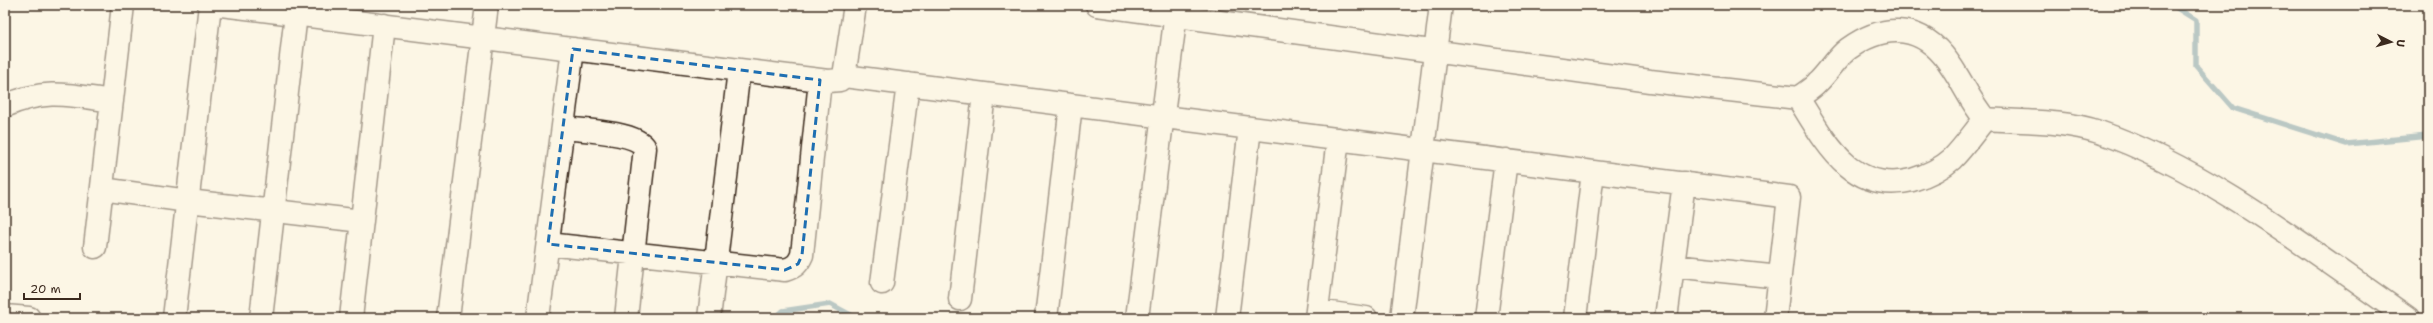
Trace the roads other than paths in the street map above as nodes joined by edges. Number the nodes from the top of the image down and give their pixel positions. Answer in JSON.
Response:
{"nodes":[{"id":1,"x":123,"y":5,"type":"edge"},
{"id":2,"x":210,"y":5,"type":"edge"},
{"id":3,"x":221,"y":5,"type":"edge"},
{"id":4,"x":487,"y":5,"type":"edge"},
{"id":5,"x":855,"y":5,"type":"edge"},
{"id":6,"x":1097,"y":5,"type":"edge"},
{"id":7,"x":1441,"y":5,"type":"edge"},
{"id":8,"x":1176,"y":11,"type":"edge"},
{"id":9,"x":296,"y":14,"type":"junction"},
{"id":10,"x":384,"y":25,"type":"junction"},
{"id":11,"x":484,"y":38,"type":"junction"},
{"id":12,"x":573,"y":49,"type":"junction"},
{"id":13,"x":1435,"y":52,"type":"junction"},
{"id":14,"x":739,"y":70,"type":"junction"},
{"id":15,"x":844,"y":76,"type":"junction"},
{"id":16,"x":820,"y":80,"type":"junction"},
{"id":17,"x":908,"y":84,"type":"junction"},
{"id":18,"x":984,"y":94,"type":"junction"},
{"id":19,"x":1798,"y":98,"type":"junction"},
{"id":20,"x":112,"y":101,"type":"junction"},
{"id":21,"x":1071,"y":105,"type":"junction"},
{"id":22,"x":5,"y":106,"type":"edge"},
{"id":23,"x":1162,"y":116,"type":"junction"},
{"id":24,"x":1985,"y":119,"type":"junction"},
{"id":25,"x":563,"y":128,"type":"junction"},
{"id":26,"x":1250,"y":128,"type":"junction"},
{"id":27,"x":1338,"y":139,"type":"junction"},
{"id":28,"x":1422,"y":150,"type":"junction"},
{"id":29,"x":1506,"y":160,"type":"junction"},
{"id":30,"x":1593,"y":172,"type":"junction"},
{"id":31,"x":1684,"y":183,"type":"junction"},
{"id":32,"x":102,"y":189,"type":"junction"},
{"id":33,"x":188,"y":202,"type":"junction"},
{"id":34,"x":274,"y":212,"type":"junction"},
{"id":35,"x":362,"y":221,"type":"junction"},
{"id":36,"x":548,"y":244,"type":"junction"},
{"id":37,"x":95,"y":247,"type":"dead end"},
{"id":38,"x":634,"y":253,"type":"junction"},
{"id":39,"x":716,"y":262,"type":"junction"},
{"id":40,"x":1673,"y":266,"type":"junction"},
{"id":41,"x":1780,"y":277,"type":"junction"},
{"id":42,"x":882,"y":283,"type":"dead end"},
{"id":43,"x":960,"y":299,"type":"dead end"},
{"id":44,"x":1316,"y":314,"type":"edge"},
{"id":45,"x":5,"y":316,"type":"edge"},
{"id":46,"x":29,"y":318,"type":"edge"},
{"id":47,"x":174,"y":318,"type":"edge"},
{"id":48,"x":261,"y":318,"type":"edge"},
{"id":49,"x":351,"y":318,"type":"edge"},
{"id":50,"x":448,"y":318,"type":"edge"},
{"id":51,"x":538,"y":318,"type":"edge"},
{"id":52,"x":626,"y":318,"type":"edge"},
{"id":53,"x":709,"y":318,"type":"edge"},
{"id":54,"x":1046,"y":318,"type":"edge"},
{"id":55,"x":1137,"y":318,"type":"edge"},
{"id":56,"x":1227,"y":318,"type":"edge"},
{"id":57,"x":1366,"y":318,"type":"edge"},
{"id":58,"x":1402,"y":318,"type":"edge"},
{"id":59,"x":1486,"y":318,"type":"edge"},
{"id":60,"x":1575,"y":318,"type":"edge"},
{"id":61,"x":1666,"y":318,"type":"edge"},
{"id":62,"x":1775,"y":318,"type":"edge"},
{"id":63,"x":2408,"y":318,"type":"edge"}],
"edges":[{"from":1,"to":20,"type":"street"},
{"from":2,"to":33,"type":"street"},
{"from":3,"to":9,"type":"street"},
{"from":4,"to":11,"type":"street"},
{"from":5,"to":15,"type":"street"},
{"from":6,"to":8,"type":"street"},
{"from":7,"to":13,"type":"street"},
{"from":8,"to":13,"type":"street"},
{"from":8,"to":23,"type":"street"},
{"from":9,"to":10,"type":"street"},
{"from":9,"to":34,"type":"street"},
{"from":10,"to":11,"type":"street"},
{"from":10,"to":35,"type":"street"},
{"from":11,"to":12,"type":"street"},
{"from":11,"to":50,"type":"street"},
{"from":12,"to":14,"type":"street"},
{"from":12,"to":25,"type":"street"},
{"from":13,"to":19,"type":"street"},
{"from":13,"to":28,"type":"street"},
{"from":14,"to":16,"type":"street"},
{"from":14,"to":39,"type":"street"},
{"from":15,"to":16,"type":"street"},
{"from":15,"to":17,"type":"street"},
{"from":16,"to":39,"type":"street"},
{"from":17,"to":18,"type":"street"},
{"from":17,"to":42,"type":"street"},
{"from":18,"to":21,"type":"street"},
{"from":18,"to":43,"type":"street"},
{"from":19,"to":24,"type":"street"},
{"from":19,"to":24,"type":"street"},
{"from":20,"to":22,"type":"street"},
{"from":20,"to":32,"type":"street"},
{"from":21,"to":23,"type":"street"},
{"from":21,"to":54,"type":"street"},
{"from":23,"to":26,"type":"street"},
{"from":23,"to":55,"type":"street"},
{"from":24,"to":63,"type":"street"},
{"from":25,"to":36,"type":"street"},
{"from":25,"to":38,"type":"street"},
{"from":26,"to":27,"type":"street"},
{"from":26,"to":56,"type":"street"},
{"from":27,"to":28,"type":"street"},
{"from":27,"to":44,"type":"street"},
{"from":28,"to":29,"type":"street"},
{"from":28,"to":58,"type":"street"},
{"from":29,"to":30,"type":"street"},
{"from":29,"to":59,"type":"street"},
{"from":30,"to":31,"type":"street"},
{"from":30,"to":60,"type":"street"},
{"from":31,"to":40,"type":"street"},
{"from":31,"to":41,"type":"street"},
{"from":32,"to":33,"type":"street"},
{"from":32,"to":37,"type":"street"},
{"from":33,"to":34,"type":"street"},
{"from":33,"to":47,"type":"street"},
{"from":34,"to":35,"type":"street"},
{"from":34,"to":48,"type":"street"},
{"from":35,"to":49,"type":"street"},
{"from":36,"to":38,"type":"street"},
{"from":36,"to":51,"type":"street"},
{"from":38,"to":39,"type":"street"},
{"from":38,"to":52,"type":"street"},
{"from":39,"to":53,"type":"street"},
{"from":40,"to":41,"type":"street"},
{"from":40,"to":61,"type":"street"},
{"from":41,"to":62,"type":"street"},
{"from":44,"to":57,"type":"street"},
{"from":45,"to":46,"type":"street"}]}
